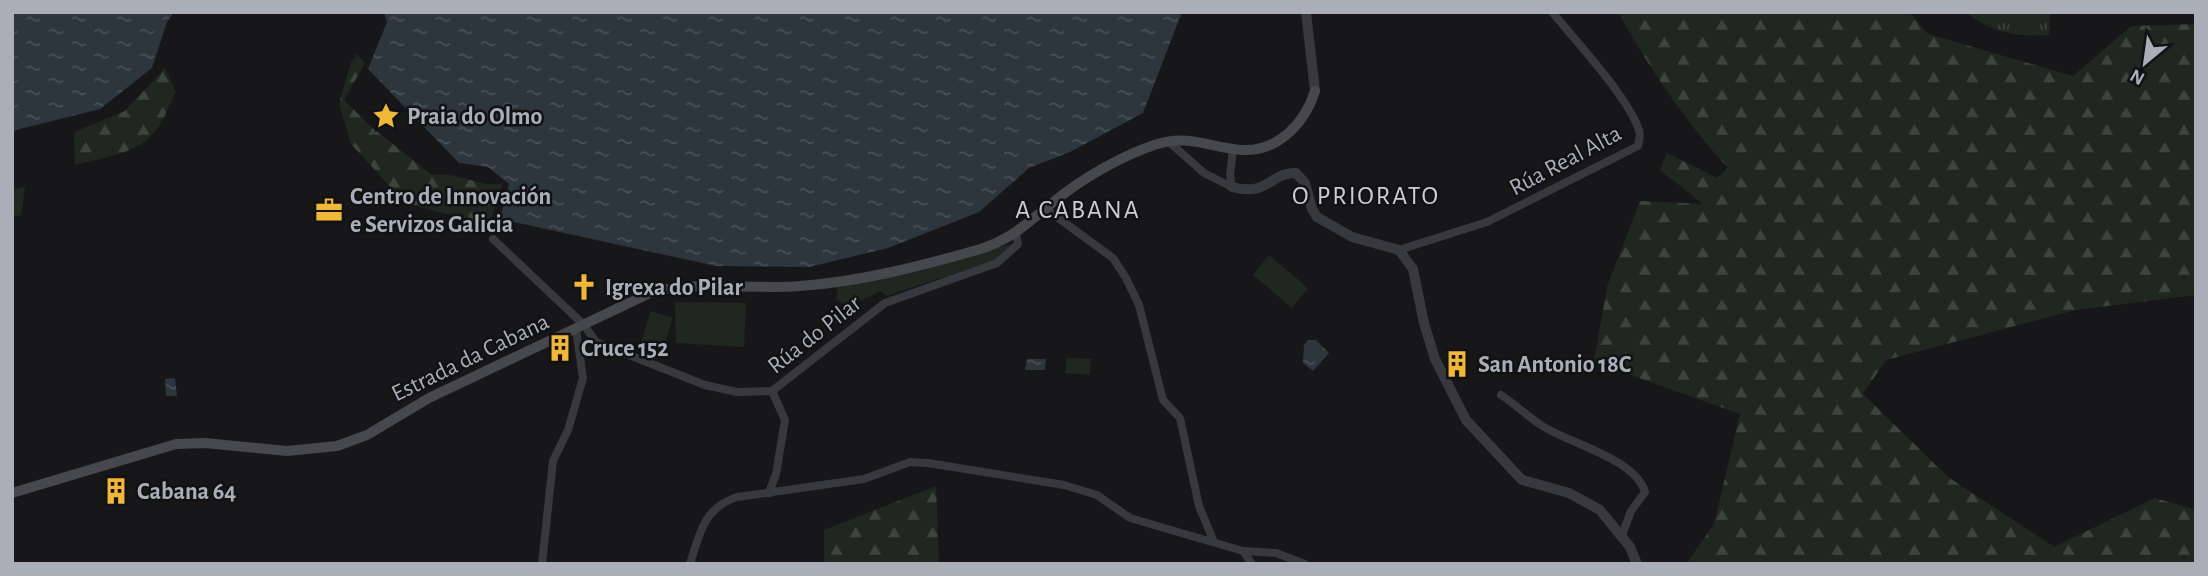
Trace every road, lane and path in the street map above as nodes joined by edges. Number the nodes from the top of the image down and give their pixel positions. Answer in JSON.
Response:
{"nodes":[{"id":1,"x":1306,"y":12,"type":"edge"},
{"id":2,"x":1552,"y":12,"type":"edge"},
{"id":3,"x":1315,"y":90,"type":"joint"},
{"id":4,"x":1168,"y":141,"type":"junction"},
{"id":5,"x":1233,"y":149,"type":"junction"},
{"id":6,"x":1232,"y":187,"type":"junction"},
{"id":7,"x":1046,"y":209,"type":"junction"},
{"id":8,"x":1016,"y":234,"type":"junction"},
{"id":9,"x":493,"y":239,"type":"dead end"},
{"id":10,"x":1399,"y":250,"type":"junction"},
{"id":11,"x":580,"y":327,"type":"junction"},
{"id":12,"x":772,"y":391,"type":"junction"},
{"id":13,"x":1501,"y":395,"type":"dead end"},
{"id":14,"x":12,"y":493,"type":"edge"},
{"id":15,"x":769,"y":493,"type":"junction"},
{"id":16,"x":1622,"y":535,"type":"junction"},
{"id":17,"x":1214,"y":542,"type":"junction"},
{"id":18,"x":1243,"y":551,"type":"junction"},
{"id":19,"x":542,"y":564,"type":"edge"},
{"id":20,"x":690,"y":564,"type":"edge"},
{"id":21,"x":1252,"y":564,"type":"edge"},
{"id":22,"x":1305,"y":564,"type":"edge"},
{"id":23,"x":1637,"y":564,"type":"edge"}],
"edges":[{"from":1,"to":3,"type":"street"},
{"from":2,"to":10,"type":"street","name":"Rúa Real Alta"},
{"from":3,"to":5,"type":"main road"},
{"from":4,"to":5,"type":"main road"},
{"from":4,"to":6,"type":"street"},
{"from":4,"to":7,"type":"main road","name":"Estrada da Cabana"},
{"from":5,"to":6,"type":"street"},
{"from":6,"to":10,"type":"street"},
{"from":7,"to":8,"type":"main road","name":"Estrada da Cabana"},
{"from":7,"to":17,"type":"street"},
{"from":8,"to":11,"type":"main road","name":"Estrada da Cabana"},
{"from":8,"to":12,"type":"street","name":"Rúa do Pilar"},
{"from":9,"to":11,"type":"street","name":"Rúa do Pilar"},
{"from":10,"to":16,"type":"street"},
{"from":11,"to":12,"type":"street","name":"Rúa do Pilar"},
{"from":11,"to":14,"type":"main road","name":"Estrada da Cabana"},
{"from":11,"to":19,"type":"street"},
{"from":12,"to":15,"type":"street"},
{"from":13,"to":16,"type":"street"},
{"from":15,"to":17,"type":"street"},
{"from":15,"to":20,"type":"street"},
{"from":16,"to":23,"type":"street"},
{"from":17,"to":18,"type":"street"},
{"from":18,"to":21,"type":"street"},
{"from":18,"to":22,"type":"street"}]}
